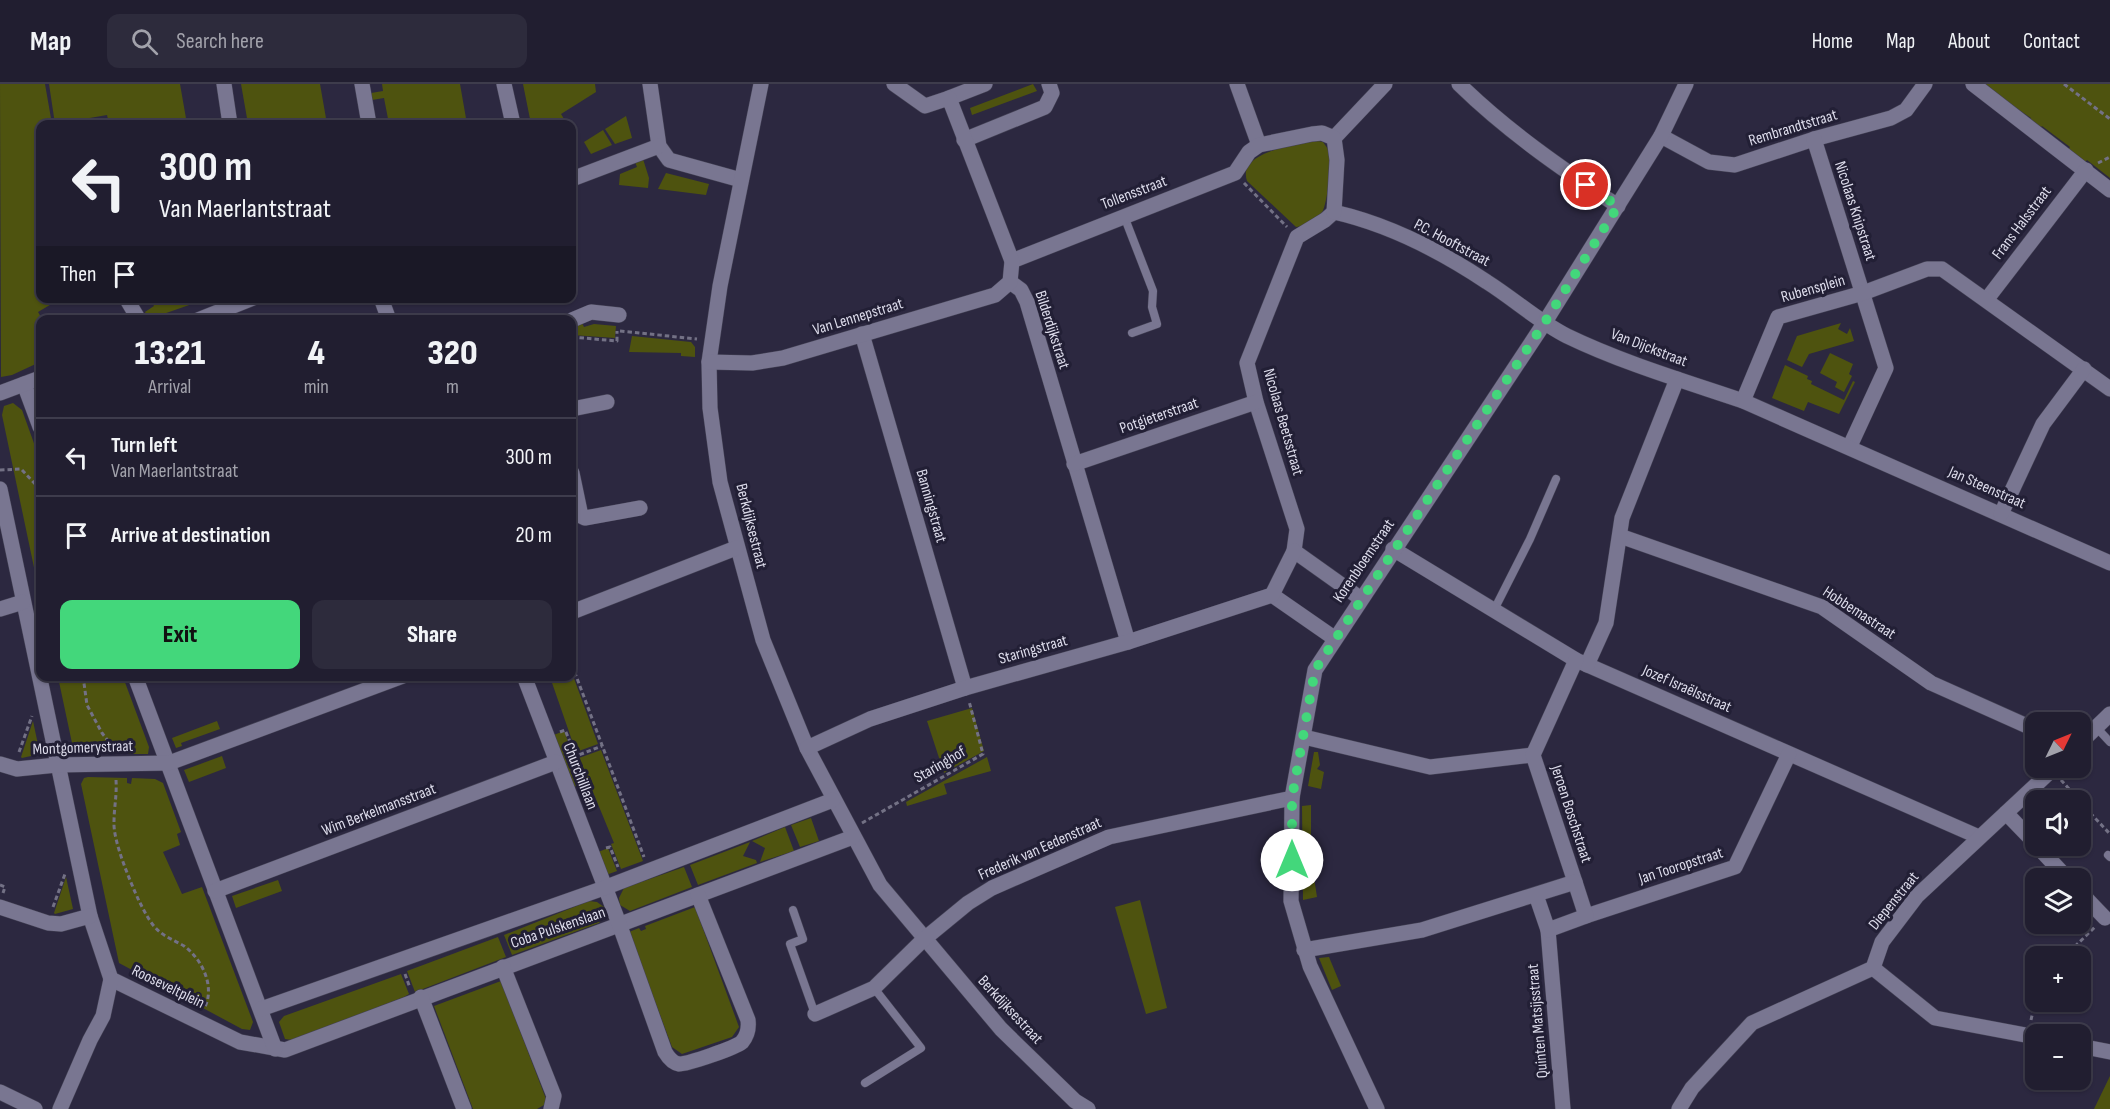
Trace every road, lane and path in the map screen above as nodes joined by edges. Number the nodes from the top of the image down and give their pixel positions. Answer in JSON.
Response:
{"nodes":[{"id":1,"x":224,"y":84,"type":"edge"},
{"id":2,"x":362,"y":84,"type":"edge"},
{"id":3,"x":504,"y":84,"type":"edge"},
{"id":4,"x":650,"y":84,"type":"edge"},
{"id":5,"x":761,"y":84,"type":"edge"},
{"id":6,"x":894,"y":84,"type":"edge"},
{"id":7,"x":986,"y":84,"type":"edge"},
{"id":8,"x":1049,"y":84,"type":"edge"},
{"id":9,"x":1237,"y":84,"type":"edge"},
{"id":10,"x":1385,"y":84,"type":"edge"},
{"id":11,"x":1459,"y":84,"type":"edge"},
{"id":12,"x":1686,"y":84,"type":"edge"},
{"id":13,"x":1925,"y":84,"type":"edge"},
{"id":14,"x":1972,"y":84,"type":"edge"},
{"id":15,"x":2064,"y":84,"type":"edge"},
{"id":16,"x":949,"y":98,"type":"junction"},
{"id":17,"x":2110,"y":119,"type":"edge"},
{"id":18,"x":229,"y":120,"type":"edge"},
{"id":19,"x":368,"y":120,"type":"edge"},
{"id":20,"x":512,"y":120,"type":"edge"},
{"id":21,"x":1662,"y":136,"type":"junction"},
{"id":22,"x":1334,"y":138,"type":"junction"},
{"id":23,"x":1814,"y":139,"type":"junction"},
{"id":24,"x":964,"y":140,"type":"junction"},
{"id":25,"x":1259,"y":145,"type":"junction"},
{"id":26,"x":659,"y":146,"type":"junction"},
{"id":27,"x":2085,"y":170,"type":"junction"},
{"id":28,"x":1234,"y":173,"type":"junction"},
{"id":29,"x":576,"y":177,"type":"edge"},
{"id":30,"x":741,"y":180,"type":"junction"},
{"id":31,"x":2110,"y":190,"type":"edge"},
{"id":32,"x":1618,"y":206,"type":"junction"},
{"id":33,"x":1334,"y":212,"type":"junction"},
{"id":34,"x":1124,"y":216,"type":"junction"},
{"id":35,"x":1297,"y":237,"type":"junction"},
{"id":36,"x":1012,"y":261,"type":"junction"},
{"id":37,"x":1010,"y":282,"type":"junction"},
{"id":38,"x":1863,"y":293,"type":"junction"},
{"id":39,"x":1987,"y":299,"type":"junction"},
{"id":40,"x":240,"y":303,"type":"edge"},
{"id":41,"x":210,"y":315,"type":"edge"},
{"id":42,"x":576,"y":318,"type":"edge"},
{"id":43,"x":1545,"y":322,"type":"junction"},
{"id":44,"x":618,"y":323,"type":"junction"},
{"id":45,"x":1132,"y":333,"type":"dead end"},
{"id":46,"x":862,"y":334,"type":"junction"},
{"id":47,"x":576,"y":337,"type":"edge"},
{"id":48,"x":711,"y":340,"type":"junction"},
{"id":49,"x":709,"y":362,"type":"junction"},
{"id":50,"x":2084,"y":369,"type":"junction"},
{"id":51,"x":1677,"y":378,"type":"junction"},
{"id":52,"x":36,"y":380,"type":"edge"},
{"id":53,"x":24,"y":384,"type":"junction"},
{"id":54,"x":2110,"y":389,"type":"edge"},
{"id":55,"x":0,"y":393,"type":"edge"},
{"id":56,"x":1743,"y":401,"type":"junction"},
{"id":57,"x":607,"y":402,"type":"dead end"},
{"id":58,"x":1256,"y":402,"type":"junction"},
{"id":59,"x":576,"y":408,"type":"edge"},
{"id":60,"x":36,"y":416,"type":"edge"},
{"id":61,"x":1850,"y":446,"type":"junction"},
{"id":62,"x":1074,"y":464,"type":"junction"},
{"id":63,"x":0,"y":470,"type":"edge"},
{"id":64,"x":1556,"y":479,"type":"dead end"},
{"id":65,"x":36,"y":485,"type":"edge"},
{"id":66,"x":0,"y":489,"type":"edge"},
{"id":67,"x":576,"y":492,"type":"edge"},
{"id":68,"x":640,"y":508,"type":"dead end"},
{"id":69,"x":2001,"y":514,"type":"junction"},
{"id":70,"x":1620,"y":536,"type":"junction"},
{"id":71,"x":736,"y":548,"type":"junction"},
{"id":72,"x":1393,"y":549,"type":"junction"},
{"id":73,"x":1294,"y":551,"type":"junction"},
{"id":74,"x":2110,"y":563,"type":"edge"},
{"id":75,"x":1272,"y":595,"type":"junction"},
{"id":76,"x":1360,"y":598,"type":"junction"},
{"id":77,"x":23,"y":602,"type":"junction"},
{"id":78,"x":0,"y":609,"type":"edge"},
{"id":79,"x":576,"y":610,"type":"edge"},
{"id":80,"x":1494,"y":610,"type":"junction"},
{"id":81,"x":1334,"y":638,"type":"junction"},
{"id":82,"x":1128,"y":642,"type":"junction"},
{"id":83,"x":1582,"y":662,"type":"junction"},
{"id":84,"x":36,"y":664,"type":"edge"},
{"id":85,"x":576,"y":676,"type":"edge"},
{"id":86,"x":40,"y":681,"type":"edge"},
{"id":87,"x":83,"y":681,"type":"edge"},
{"id":88,"x":137,"y":681,"type":"edge"},
{"id":89,"x":390,"y":681,"type":"edge"},
{"id":90,"x":526,"y":681,"type":"edge"},
{"id":91,"x":965,"y":687,"type":"junction"},
{"id":92,"x":45,"y":707,"type":"junction"},
{"id":93,"x":2110,"y":714,"type":"edge"},
{"id":94,"x":2025,"y":725,"type":"edge"},
{"id":95,"x":2096,"y":727,"type":"junction"},
{"id":96,"x":2091,"y":732,"type":"edge"},
{"id":97,"x":546,"y":737,"type":"junction"},
{"id":98,"x":1304,"y":737,"type":"junction"},
{"id":99,"x":2110,"y":742,"type":"edge"},
{"id":100,"x":602,"y":746,"type":"junction"},
{"id":101,"x":807,"y":748,"type":"junction"},
{"id":102,"x":1789,"y":754,"type":"junction"},
{"id":103,"x":1533,"y":755,"type":"junction"},
{"id":104,"x":556,"y":762,"type":"junction"},
{"id":105,"x":168,"y":763,"type":"junction"},
{"id":106,"x":57,"y":765,"type":"junction"},
{"id":107,"x":116,"y":765,"type":"junction"},
{"id":108,"x":7,"y":766,"type":"edge"},
{"id":109,"x":2043,"y":778,"type":"edge"},
{"id":110,"x":2060,"y":778,"type":"edge"},
{"id":111,"x":2070,"y":790,"type":"edge"},
{"id":112,"x":1292,"y":798,"type":"junction"},
{"id":113,"x":833,"y":800,"type":"junction"},
{"id":114,"x":2006,"y":813,"type":"junction"},
{"id":115,"x":2091,"y":814,"type":"edge"},
{"id":116,"x":2025,"y":833,"type":"edge"},
{"id":117,"x":851,"y":834,"type":"junction"},
{"id":118,"x":2110,"y":834,"type":"edge"},
{"id":119,"x":1979,"y":837,"type":"junction"},
{"id":120,"x":2046,"y":856,"type":"edge"},
{"id":121,"x":78,"y":862,"type":"junction"},
{"id":122,"x":2058,"y":868,"type":"edge"},
{"id":123,"x":649,"y":870,"type":"junction"},
{"id":124,"x":1575,"y":882,"type":"junction"},
{"id":125,"x":603,"y":888,"type":"junction"},
{"id":126,"x":215,"y":891,"type":"junction"},
{"id":127,"x":698,"y":895,"type":"junction"},
{"id":128,"x":1536,"y":895,"type":"junction"},
{"id":129,"x":2091,"y":903,"type":"edge"},
{"id":130,"x":0,"y":907,"type":"edge"},
{"id":131,"x":793,"y":910,"type":"dead end"},
{"id":132,"x":90,"y":916,"type":"junction"},
{"id":133,"x":1587,"y":916,"type":"junction"},
{"id":134,"x":2105,"y":918,"type":"joint"},
{"id":135,"x":48,"y":923,"type":"junction"},
{"id":136,"x":620,"y":926,"type":"junction"},
{"id":137,"x":1548,"y":930,"type":"junction"},
{"id":138,"x":923,"y":940,"type":"junction"},
{"id":139,"x":2076,"y":946,"type":"edge"},
{"id":140,"x":1304,"y":950,"type":"junction"},
{"id":141,"x":400,"y":961,"type":"junction"},
{"id":142,"x":503,"y":967,"type":"junction"},
{"id":143,"x":1873,"y":968,"type":"junction"},
{"id":144,"x":111,"y":979,"type":"junction"},
{"id":145,"x":874,"y":988,"type":"junction"},
{"id":146,"x":418,"y":998,"type":"junction"},
{"id":147,"x":261,"y":1009,"type":"junction"},
{"id":148,"x":815,"y":1014,"type":"joint"},
{"id":149,"x":192,"y":1018,"type":"junction"},
{"id":150,"x":2025,"y":1035,"type":"edge"},
{"id":151,"x":2091,"y":1048,"type":"edge"},
{"id":152,"x":275,"y":1049,"type":"junction"},
{"id":153,"x":2110,"y":1052,"type":"edge"},
{"id":154,"x":865,"y":1083,"type":"dead end"},
{"id":155,"x":0,"y":1092,"type":"edge"},
{"id":156,"x":1080,"y":1106,"type":"edge"},
{"id":157,"x":34,"y":1109,"type":"edge"},
{"id":158,"x":60,"y":1109,"type":"edge"},
{"id":159,"x":464,"y":1109,"type":"edge"},
{"id":160,"x":551,"y":1109,"type":"edge"},
{"id":161,"x":1377,"y":1109,"type":"edge"},
{"id":162,"x":1563,"y":1109,"type":"edge"},
{"id":163,"x":1679,"y":1109,"type":"edge"}],
"edges":[{"from":1,"to":18,"type":"street"},
{"from":2,"to":19,"type":"street"},
{"from":3,"to":20,"type":"street"},
{"from":4,"to":26,"type":"street"},
{"from":5,"to":30,"type":"street","name":"Berkdijksestraat"},
{"from":6,"to":16,"type":"street"},
{"from":7,"to":16,"type":"street"},
{"from":8,"to":24,"type":"street"},
{"from":9,"to":25,"type":"street"},
{"from":10,"to":22,"type":"street"},
{"from":11,"to":32,"type":"street"},
{"from":12,"to":21,"type":"street","name":"Korenbloemstraat"},
{"from":13,"to":23,"type":"street","name":"Rembrandtstraat"},
{"from":14,"to":27,"type":"street"},
{"from":15,"to":17,"type":"path"},
{"from":16,"to":24,"type":"street","name":"Bilderdijkstraat"},
{"from":21,"to":23,"type":"street","name":"Rembrandtstraat"},
{"from":21,"to":32,"type":"street","name":"Korenbloemstraat"},
{"from":22,"to":25,"type":"street"},
{"from":22,"to":33,"type":"street"},
{"from":23,"to":38,"type":"street","name":"Nicolaas Knipstraat"},
{"from":24,"to":36,"type":"street","name":"Bilderdijkstraat"},
{"from":25,"to":28,"type":"street"},
{"from":26,"to":29,"type":"street"},
{"from":26,"to":30,"type":"street"},
{"from":27,"to":31,"type":"street"},
{"from":27,"to":39,"type":"street","name":"Frans Halsstraat"},
{"from":28,"to":34,"type":"street","name":"Tollensstraat"},
{"from":28,"to":35,"type":"path"},
{"from":30,"to":48,"type":"street","name":"Berkdijksestraat"},
{"from":32,"to":43,"type":"street","name":"Korenbloemstraat"},
{"from":33,"to":35,"type":"street"},
{"from":33,"to":43,"type":"street","name":"P.C. Hooftstraat"},
{"from":34,"to":36,"type":"street","name":"Tollensstraat"},
{"from":34,"to":45,"type":"lane"},
{"from":35,"to":58,"type":"street","name":"Nicolaas Beetsstraat"},
{"from":36,"to":37,"type":"street","name":"Bilderdijkstraat"},
{"from":37,"to":46,"type":"street","name":"Van Lennepstraat"},
{"from":37,"to":62,"type":"street","name":"Bilderdijkstraat"},
{"from":38,"to":39,"type":"street"},
{"from":38,"to":56,"type":"street","name":"Rubensplein"},
{"from":38,"to":61,"type":"street","name":"Rubensplein"},
{"from":39,"to":50,"type":"street"},
{"from":40,"to":41,"type":"street"},
{"from":42,"to":44,"type":"street"},
{"from":43,"to":51,"type":"street","name":"Van Dijckstraat"},
{"from":43,"to":72,"type":"street","name":"Korenbloemstraat"},
{"from":44,"to":47,"type":"path"},
{"from":44,"to":48,"type":"path"},
{"from":46,"to":49,"type":"street","name":"Van Lennepstraat"},
{"from":46,"to":91,"type":"street","name":"Banningstraat"},
{"from":48,"to":49,"type":"street","name":"Berkdijksestraat"},
{"from":49,"to":71,"type":"street","name":"Berkdijksestraat"},
{"from":50,"to":54,"type":"street"},
{"from":50,"to":69,"type":"street"},
{"from":51,"to":56,"type":"street","name":"Van Dijckstraat"},
{"from":51,"to":70,"type":"street","name":"Jeroen Boschstraat"},
{"from":52,"to":53,"type":"street"},
{"from":53,"to":55,"type":"street"},
{"from":53,"to":60,"type":"street"},
{"from":56,"to":61,"type":"street"},
{"from":57,"to":59,"type":"street"},
{"from":58,"to":62,"type":"street","name":"Potgieterstraat"},
{"from":58,"to":73,"type":"street","name":"Nicolaas Beetsstraat"},
{"from":61,"to":69,"type":"street","name":"Jan Steenstraat"},
{"from":62,"to":82,"type":"street","name":"Bilderdijkstraat"},
{"from":63,"to":65,"type":"path"},
{"from":64,"to":80,"type":"lane"},
{"from":66,"to":77,"type":"street","name":"Rooseveltplein"},
{"from":67,"to":68,"type":"street"},
{"from":69,"to":74,"type":"street","name":"Jan Steenstraat"},
{"from":70,"to":83,"type":"street","name":"Jeroen Boschstraat"},
{"from":70,"to":94,"type":"street","name":"Hobbemastraat"},
{"from":71,"to":79,"type":"street"},
{"from":71,"to":101,"type":"street","name":"Berkdijksestraat"},
{"from":72,"to":76,"type":"street","name":"Korenbloemstraat"},
{"from":72,"to":80,"type":"street","name":"Jozef Israëlsstraat"},
{"from":73,"to":75,"type":"street"},
{"from":73,"to":76,"type":"street"},
{"from":75,"to":81,"type":"street"},
{"from":75,"to":82,"type":"street","name":"Staringstraat"},
{"from":76,"to":81,"type":"street","name":"Korenbloemstraat"},
{"from":77,"to":78,"type":"street"},
{"from":77,"to":84,"type":"street","name":"Rooseveltplein"},
{"from":80,"to":83,"type":"street","name":"Jozef Israëlsstraat"},
{"from":81,"to":98,"type":"street","name":"Korenbloemstraat"},
{"from":82,"to":91,"type":"street","name":"Staringstraat"},
{"from":83,"to":102,"type":"street","name":"Jozef Israëlsstraat"},
{"from":83,"to":103,"type":"street","name":"Jeroen Boschstraat"},
{"from":85,"to":100,"type":"path"},
{"from":86,"to":92,"type":"street","name":"Rooseveltplein"},
{"from":87,"to":107,"type":"path"},
{"from":88,"to":105,"type":"street"},
{"from":89,"to":105,"type":"street","name":"Montgomerystraat"},
{"from":90,"to":97,"type":"street","name":"Churchilllaan"},
{"from":91,"to":101,"type":"street","name":"Staringstraat"},
{"from":91,"to":117,"type":"path","name":"Staringhof"},
{"from":92,"to":106,"type":"street","name":"Rooseveltplein"},
{"from":92,"to":108,"type":"path"},
{"from":93,"to":95,"type":"street"},
{"from":95,"to":96,"type":"street"},
{"from":95,"to":99,"type":"lane"},
{"from":97,"to":100,"type":"path"},
{"from":97,"to":104,"type":"street","name":"Churchilllaan"},
{"from":98,"to":103,"type":"street"},
{"from":98,"to":112,"type":"street","name":"Korenbloemstraat"},
{"from":100,"to":123,"type":"path"},
{"from":101,"to":113,"type":"street","name":"Berkdijksestraat"},
{"from":102,"to":119,"type":"street","name":"Jozef Israëlsstraat"},
{"from":102,"to":133,"type":"street","name":"Jan Tooropstraat"},
{"from":103,"to":124,"type":"street","name":"Jeroen Boschstraat"},
{"from":104,"to":125,"type":"street","name":"Churchilllaan"},
{"from":104,"to":126,"type":"street","name":"Wim Berkelmansstraat"},
{"from":105,"to":107,"type":"street","name":"Montgomerystraat"},
{"from":105,"to":126,"type":"street"},
{"from":106,"to":107,"type":"street","name":"Montgomerystraat"},
{"from":106,"to":108,"type":"street","name":"Montgomerystraat"},
{"from":106,"to":121,"type":"street","name":"Rooseveltplein"},
{"from":107,"to":149,"type":"path"},
{"from":109,"to":114,"type":"street","name":"Diepenstraat"},
{"from":110,"to":111,"type":"path"},
{"from":112,"to":138,"type":"street","name":"Frederik van Eedenstraat"},
{"from":112,"to":140,"type":"street","name":"Korenbloemstraat"},
{"from":113,"to":117,"type":"street","name":"Berkdijksestraat"},
{"from":113,"to":123,"type":"street","name":"Coba Pulskenslaan"},
{"from":114,"to":116,"type":"street"},
{"from":114,"to":119,"type":"street","name":"Diepenstraat"},
{"from":115,"to":118,"type":"path"},
{"from":117,"to":127,"type":"street","name":"Coba Pulskenslaan"},
{"from":117,"to":138,"type":"street","name":"Berkdijksestraat"},
{"from":119,"to":143,"type":"street","name":"Diepenstraat"},
{"from":120,"to":122,"type":"street"},
{"from":121,"to":132,"type":"street","name":"Rooseveltplein"},
{"from":121,"to":135,"type":"path"},
{"from":123,"to":125,"type":"street","name":"Coba Pulskenslaan"},
{"from":124,"to":128,"type":"street"},
{"from":124,"to":133,"type":"street","name":"Jeroen Boschstraat"},
{"from":125,"to":136,"type":"street","name":"Churchilllaan"},
{"from":125,"to":141,"type":"street","name":"Coba Pulskenslaan"},
{"from":126,"to":147,"type":"street"},
{"from":127,"to":136,"type":"street","name":"Coba Pulskenslaan"},
{"from":127,"to":136,"type":"street","name":"Churchilllaan"},
{"from":128,"to":137,"type":"street","name":"Quinten Matsijsstraat"},
{"from":128,"to":140,"type":"street"},
{"from":129,"to":134,"type":"street"},
{"from":130,"to":135,"type":"street"},
{"from":131,"to":148,"type":"lane"},
{"from":132,"to":135,"type":"street"},
{"from":132,"to":144,"type":"street","name":"Rooseveltplein"},
{"from":133,"to":137,"type":"street","name":"Jan Tooropstraat"},
{"from":134,"to":139,"type":"path"},
{"from":136,"to":142,"type":"street","name":"Coba Pulskenslaan"},
{"from":137,"to":162,"type":"street","name":"Quinten Matsijsstraat"},
{"from":138,"to":145,"type":"street"},
{"from":138,"to":156,"type":"street","name":"Berkdijksestraat"},
{"from":140,"to":161,"type":"street","name":"Korenbloemstraat"},
{"from":141,"to":146,"type":"path"},
{"from":141,"to":147,"type":"street","name":"Coba Pulskenslaan"},
{"from":142,"to":146,"type":"street","name":"Coba Pulskenslaan"},
{"from":142,"to":160,"type":"street"},
{"from":143,"to":150,"type":"street"},
{"from":143,"to":163,"type":"street"},
{"from":144,"to":149,"type":"street","name":"Rooseveltplein"},
{"from":144,"to":158,"type":"street"},
{"from":145,"to":148,"type":"street"},
{"from":145,"to":154,"type":"lane"},
{"from":146,"to":152,"type":"street","name":"Coba Pulskenslaan"},
{"from":146,"to":159,"type":"street"},
{"from":147,"to":152,"type":"street"},
{"from":149,"to":152,"type":"street","name":"Rooseveltplein"},
{"from":151,"to":153,"type":"street"},
{"from":155,"to":157,"type":"street"}]}
